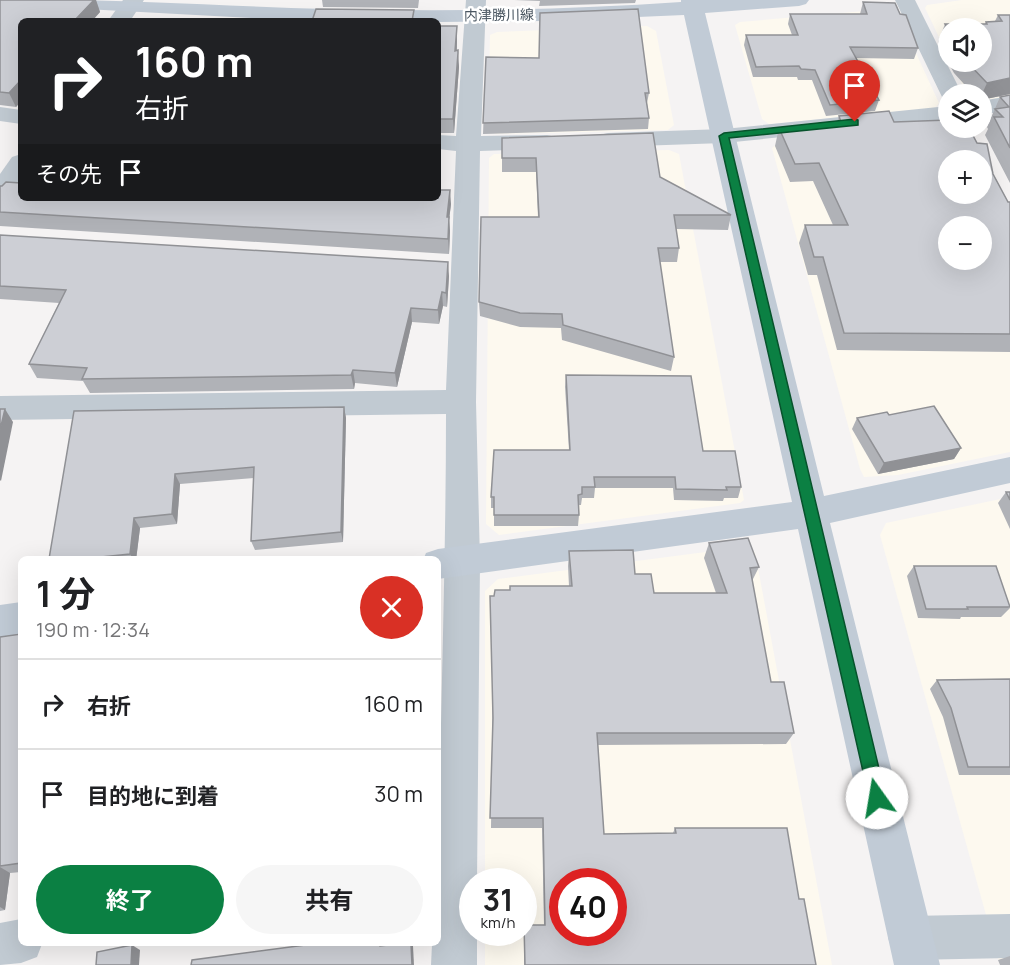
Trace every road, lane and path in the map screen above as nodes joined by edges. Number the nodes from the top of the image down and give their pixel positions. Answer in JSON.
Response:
{"nodes":[{"id":1,"x":56,"y":0,"type":"edge"},
{"id":2,"x":799,"y":0,"type":"edge"},
{"id":3,"x":905,"y":0,"type":"edge"},
{"id":4,"x":692,"y":5,"type":"edge"},
{"id":5,"x":476,"y":8,"type":"edge"},
{"id":6,"x":128,"y":9,"type":"edge"},
{"id":7,"x":946,"y":84,"type":"edge"},
{"id":8,"x":1010,"y":103,"type":"edge"},
{"id":9,"x":992,"y":106,"type":"edge"},
{"id":10,"x":0,"y":114,"type":"edge"},
{"id":11,"x":938,"y":114,"type":"edge"},
{"id":12,"x":18,"y":117,"type":"edge"},
{"id":13,"x":724,"y":136,"type":"junction"},
{"id":14,"x":453,"y":143,"type":"edge"},
{"id":15,"x":18,"y":166,"type":"edge"},
{"id":16,"x":0,"y":192,"type":"edge"},
{"id":17,"x":461,"y":402,"type":"junction"},
{"id":18,"x":0,"y":408,"type":"edge"},
{"id":19,"x":1010,"y":470,"type":"edge"},
{"id":20,"x":810,"y":513,"type":"junction"},
{"id":21,"x":450,"y":562,"type":"edge"},
{"id":22,"x":18,"y":618,"type":"edge"},
{"id":23,"x":0,"y":621,"type":"edge"},
{"id":24,"x":447,"y":872,"type":"edge"},
{"id":25,"x":1010,"y":936,"type":"edge"},
{"id":26,"x":18,"y":942,"type":"edge"},
{"id":27,"x":0,"y":945,"type":"edge"},
{"id":28,"x":913,"y":951,"type":"edge"},
{"id":29,"x":454,"y":965,"type":"edge"}],
"edges":[{"from":1,"to":6,"type":"street","name":"内津勝川線"},
{"from":2,"to":4,"type":"street","name":"内津勝川線"},
{"from":3,"to":7,"type":"street"},
{"from":4,"to":5,"type":"street","name":"内津勝川線"},
{"from":4,"to":13,"type":"street"},
{"from":5,"to":6,"type":"street","name":"内津勝川線"},
{"from":5,"to":14,"type":"street"},
{"from":8,"to":9,"type":"street"},
{"from":10,"to":12,"type":"street"},
{"from":11,"to":13,"type":"street"},
{"from":13,"to":14,"type":"street"},
{"from":13,"to":20,"type":"street"},
{"from":14,"to":17,"type":"street"},
{"from":15,"to":16,"type":"street"},
{"from":17,"to":18,"type":"street"},
{"from":17,"to":21,"type":"street"},
{"from":19,"to":20,"type":"street"},
{"from":20,"to":21,"type":"street"},
{"from":20,"to":28,"type":"street"},
{"from":21,"to":24,"type":"street"},
{"from":22,"to":23,"type":"street"},
{"from":24,"to":29,"type":"street"},
{"from":25,"to":28,"type":"street"},
{"from":26,"to":27,"type":"street"}]}
